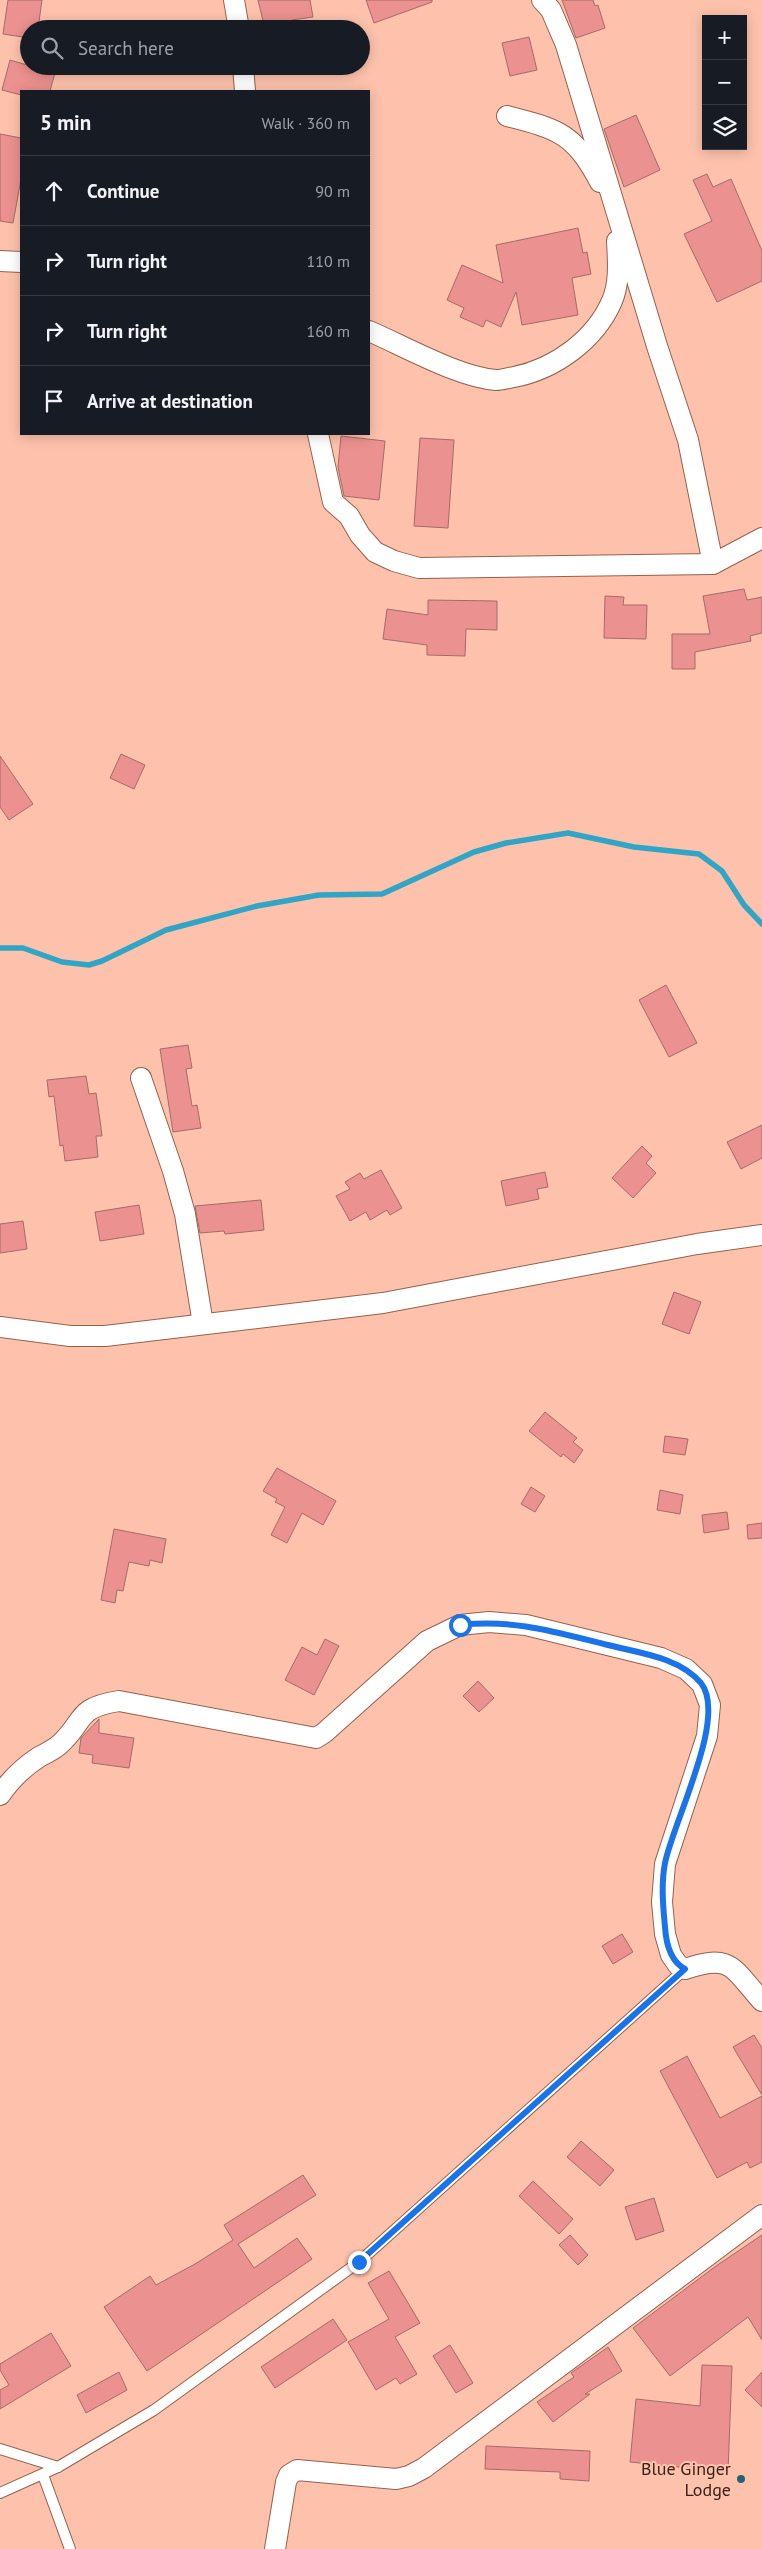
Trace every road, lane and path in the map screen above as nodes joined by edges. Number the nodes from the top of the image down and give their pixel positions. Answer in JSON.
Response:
{"nodes":[{"id":1,"x":234,"y":0,"type":"edge"},
{"id":2,"x":542,"y":0,"type":"edge"},
{"id":3,"x":237,"y":20,"type":"edge"},
{"id":4,"x":244,"y":75,"type":"edge"},
{"id":5,"x":245,"y":90,"type":"edge"},
{"id":6,"x":507,"y":116,"type":"dead end"},
{"id":7,"x":0,"y":261,"type":"edge"},
{"id":8,"x":20,"y":262,"type":"edge"},
{"id":9,"x":370,"y":331,"type":"edge"},
{"id":10,"x":318,"y":435,"type":"edge"},
{"id":11,"x":762,"y":538,"type":"edge"},
{"id":12,"x":713,"y":564,"type":"junction"},
{"id":13,"x":141,"y":1078,"type":"dead end"},
{"id":14,"x":762,"y":1235,"type":"edge"},
{"id":15,"x":203,"y":1324,"type":"junction"},
{"id":16,"x":0,"y":1327,"type":"edge"},
{"id":17,"x":0,"y":1795,"type":"edge"},
{"id":18,"x":685,"y":1969,"type":"junction"},
{"id":19,"x":762,"y":2001,"type":"edge"},
{"id":20,"x":762,"y":2215,"type":"edge"},
{"id":21,"x":0,"y":2449,"type":"edge"},
{"id":22,"x":58,"y":2467,"type":"junction"},
{"id":23,"x":43,"y":2475,"type":"junction"},
{"id":24,"x":0,"y":2493,"type":"edge"},
{"id":25,"x":70,"y":2549,"type":"edge"},
{"id":26,"x":275,"y":2549,"type":"edge"}],
"edges":[{"from":1,"to":3,"type":"street"},
{"from":2,"to":12,"type":"street"},
{"from":4,"to":5,"type":"street"},
{"from":6,"to":9,"type":"street"},
{"from":7,"to":8,"type":"street"},
{"from":10,"to":12,"type":"street"},
{"from":11,"to":12,"type":"street"},
{"from":13,"to":15,"type":"street"},
{"from":14,"to":15,"type":"street"},
{"from":15,"to":16,"type":"street"},
{"from":17,"to":18,"type":"street"},
{"from":18,"to":19,"type":"street"},
{"from":18,"to":22,"type":"lane"},
{"from":20,"to":26,"type":"street"},
{"from":21,"to":22,"type":"lane"},
{"from":22,"to":23,"type":"lane"},
{"from":23,"to":24,"type":"lane"},
{"from":23,"to":25,"type":"lane"}]}
